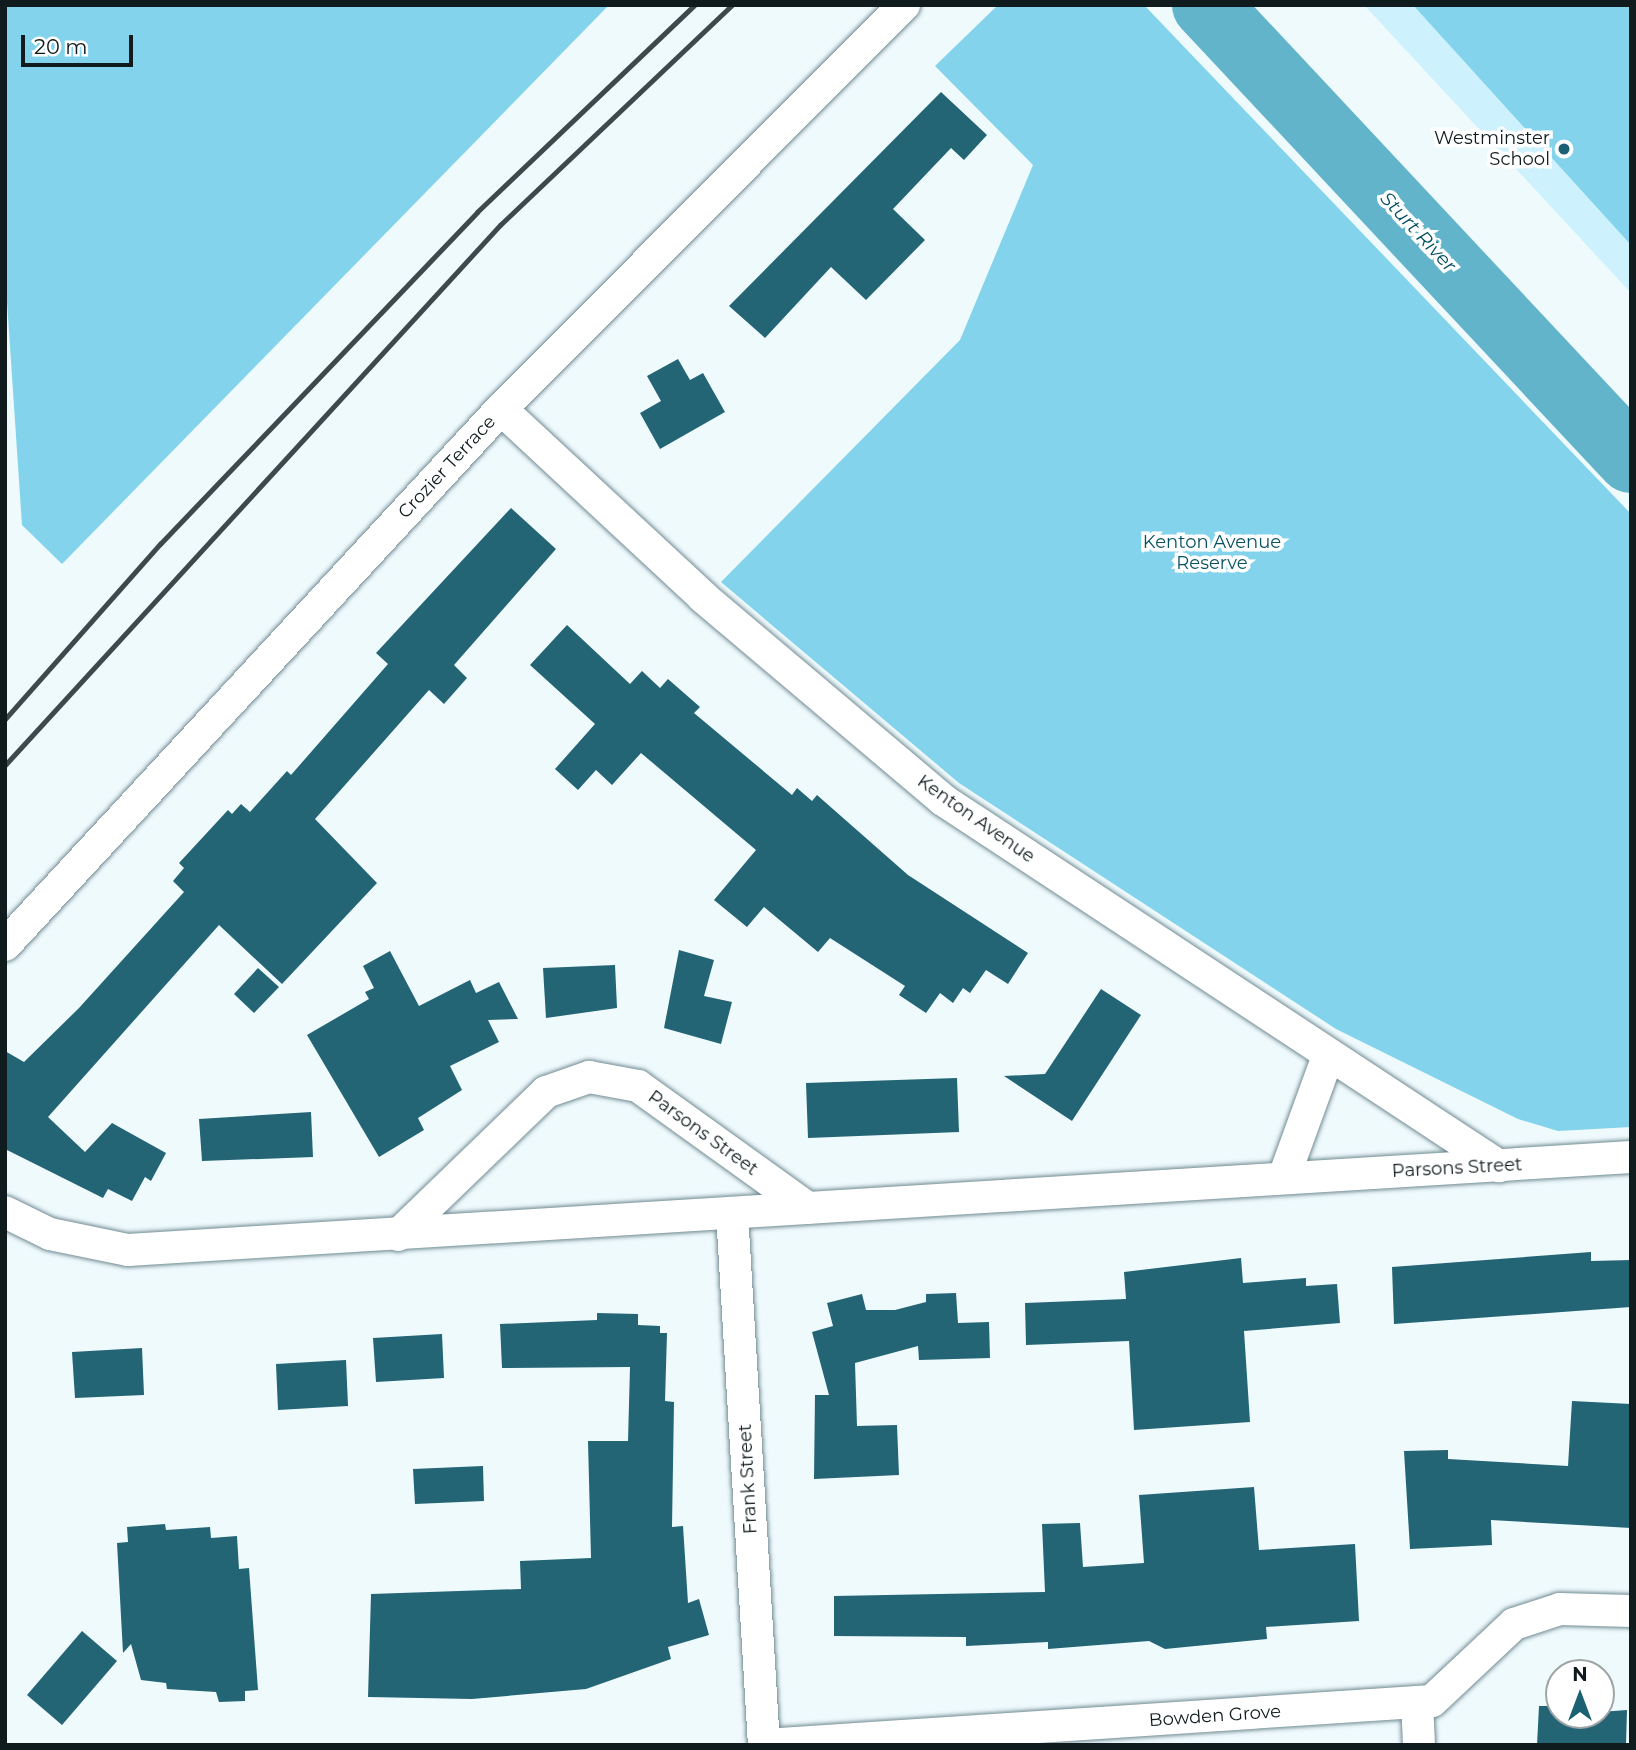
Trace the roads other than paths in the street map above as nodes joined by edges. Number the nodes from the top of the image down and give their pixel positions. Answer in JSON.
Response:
{"nodes":[{"id":1,"x":904,"y":5,"type":"edge"},
{"id":2,"x":501,"y":409,"type":"junction"},
{"id":3,"x":5,"y":944,"type":"edge"},
{"id":4,"x":1328,"y":1056,"type":"junction"},
{"id":5,"x":1631,"y":1157,"type":"edge"},
{"id":6,"x":1499,"y":1166,"type":"junction"},
{"id":7,"x":1284,"y":1177,"type":"junction"},
{"id":8,"x":807,"y":1208,"type":"junction"},
{"id":9,"x":5,"y":1212,"type":"edge"},
{"id":10,"x":732,"y":1213,"type":"junction"},
{"id":11,"x":398,"y":1235,"type":"junction"},
{"id":12,"x":1631,"y":1611,"type":"edge"},
{"id":13,"x":1417,"y":1702,"type":"junction"},
{"id":14,"x":765,"y":1745,"type":"edge"},
{"id":15,"x":1419,"y":1745,"type":"edge"}],
"edges":[{"from":1,"to":2,"type":"street","name":"Crozier Terrace"},
{"from":2,"to":3,"type":"street","name":"Crozier Terrace"},
{"from":2,"to":4,"type":"street","name":"Kenton Avenue"},
{"from":4,"to":6,"type":"street","name":"Kenton Avenue"},
{"from":4,"to":7,"type":"street"},
{"from":5,"to":6,"type":"street","name":"Parsons Street"},
{"from":6,"to":7,"type":"street","name":"Parsons Street"},
{"from":7,"to":8,"type":"street","name":"Parsons Street"},
{"from":8,"to":10,"type":"street","name":"Parsons Street"},
{"from":8,"to":11,"type":"street","name":"Parsons Street"},
{"from":9,"to":11,"type":"street","name":"Parsons Street"},
{"from":10,"to":11,"type":"street","name":"Parsons Street"},
{"from":10,"to":14,"type":"street","name":"Frank Street"},
{"from":12,"to":13,"type":"street","name":"Bowden Grove"},
{"from":13,"to":14,"type":"street","name":"Bowden Grove"},
{"from":13,"to":15,"type":"street"}]}
